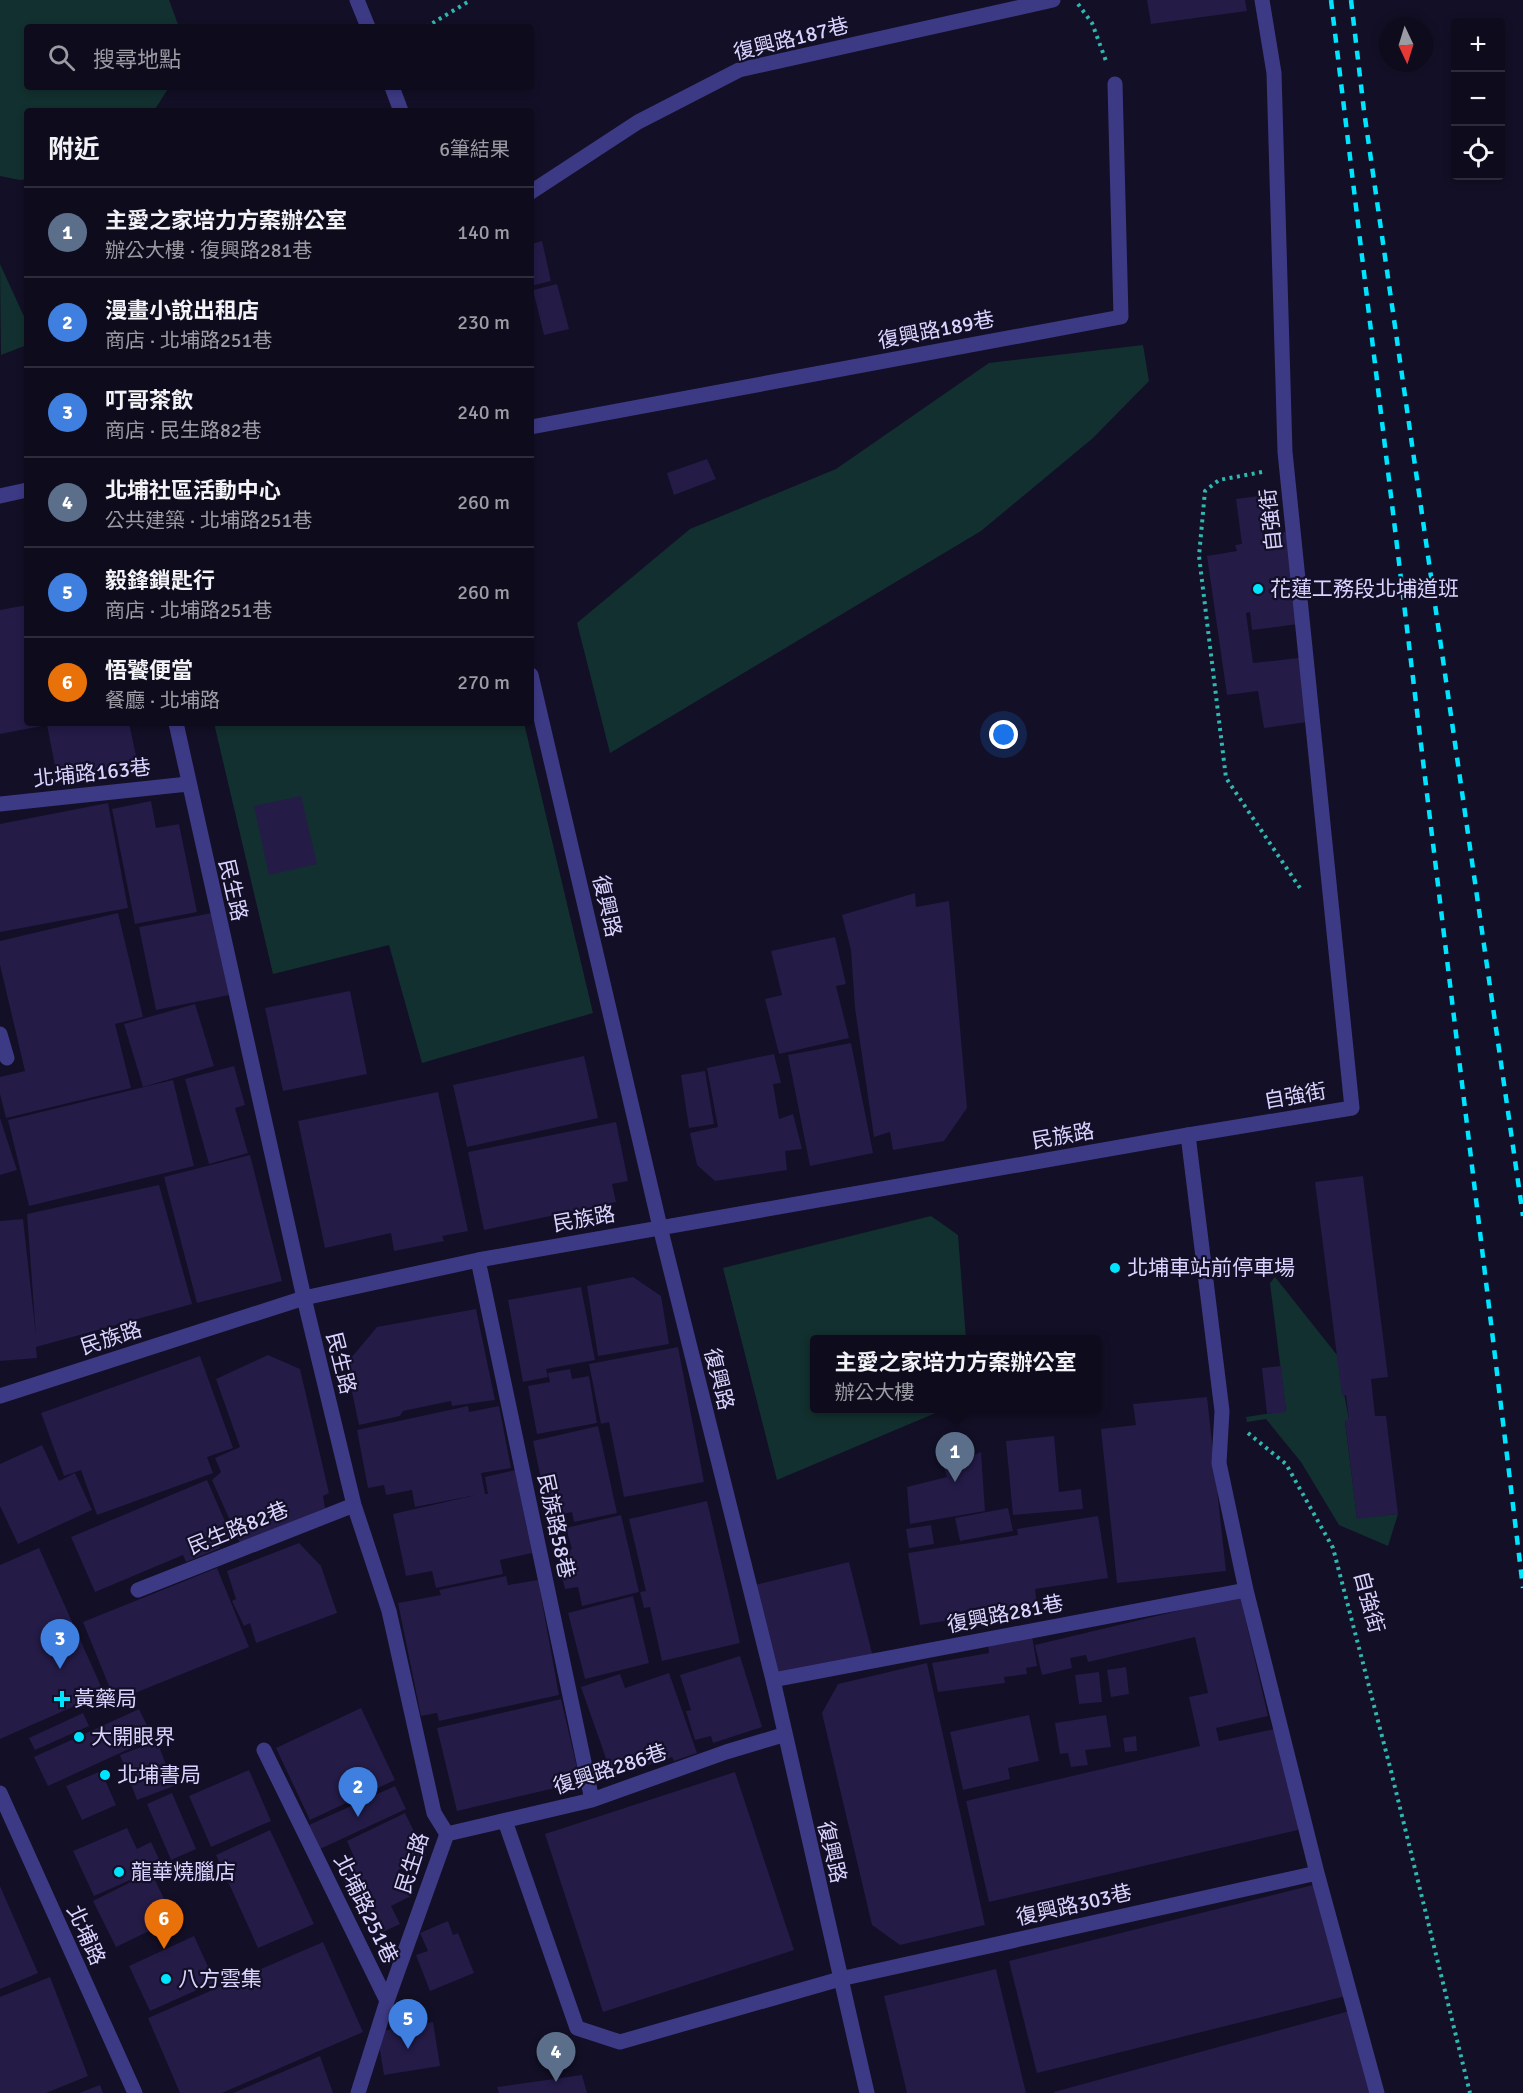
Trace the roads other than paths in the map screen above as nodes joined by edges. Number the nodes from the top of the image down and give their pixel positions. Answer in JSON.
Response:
{"nodes":[{"id":1,"x":357,"y":0,"type":"edge"},
{"id":2,"x":1053,"y":0,"type":"edge"},
{"id":3,"x":1262,"y":0,"type":"edge"},
{"id":4,"x":367,"y":24,"type":"edge"},
{"id":5,"x":1115,"y":84,"type":"road end"},
{"id":6,"x":393,"y":90,"type":"edge"},
{"id":7,"x":400,"y":108,"type":"edge"},
{"id":8,"x":534,"y":190,"type":"edge"},
{"id":9,"x":534,"y":426,"type":"edge"},
{"id":10,"x":24,"y":491,"type":"edge"},
{"id":11,"x":0,"y":496,"type":"edge"},
{"id":12,"x":534,"y":688,"type":"edge"},
{"id":13,"x":177,"y":726,"type":"edge"},
{"id":14,"x":188,"y":784,"type":"junction"},
{"id":15,"x":0,"y":804,"type":"edge"},
{"id":16,"x":0,"y":1034,"type":"edge"},
{"id":17,"x":7,"y":1058,"type":"dead end"},
{"id":18,"x":1188,"y":1136,"type":"junction"},
{"id":19,"x":660,"y":1227,"type":"junction"},
{"id":20,"x":478,"y":1260,"type":"junction"},
{"id":21,"x":304,"y":1298,"type":"junction"},
{"id":22,"x":0,"y":1396,"type":"edge"},
{"id":23,"x":354,"y":1505,"type":"junction"},
{"id":24,"x":138,"y":1590,"type":"dead end"},
{"id":25,"x":1245,"y":1590,"type":"junction"},
{"id":26,"x":773,"y":1680,"type":"junction"},
{"id":27,"x":783,"y":1736,"type":"junction"},
{"id":28,"x":264,"y":1750,"type":"dead end"},
{"id":29,"x":0,"y":1793,"type":"edge"},
{"id":30,"x":592,"y":1800,"type":"junction"},
{"id":31,"x":505,"y":1821,"type":"junction"},
{"id":32,"x":447,"y":1834,"type":"junction"},
{"id":33,"x":1317,"y":1873,"type":"junction"},
{"id":34,"x":840,"y":1979,"type":"junction"},
{"id":35,"x":387,"y":2001,"type":"junction"},
{"id":36,"x":135,"y":2093,"type":"edge"},
{"id":37,"x":358,"y":2093,"type":"edge"},
{"id":38,"x":867,"y":2093,"type":"edge"},
{"id":39,"x":1377,"y":2093,"type":"edge"}],
"edges":[{"from":1,"to":4,"type":"street"},
{"from":2,"to":8,"type":"street","name":"復興路187巷"},
{"from":3,"to":18,"type":"street","name":"自強街"},
{"from":5,"to":9,"type":"street","name":"復興路189巷"},
{"from":6,"to":7,"type":"street"},
{"from":10,"to":11,"type":"street"},
{"from":12,"to":19,"type":"street","name":"復興路"},
{"from":13,"to":14,"type":"street","name":"民生路"},
{"from":14,"to":15,"type":"street","name":"北埔路163巷"},
{"from":14,"to":21,"type":"street","name":"民生路"},
{"from":16,"to":17,"type":"street"},
{"from":18,"to":19,"type":"street","name":"民族路"},
{"from":18,"to":25,"type":"street"},
{"from":19,"to":20,"type":"street","name":"民族路"},
{"from":19,"to":26,"type":"street","name":"復興路"},
{"from":20,"to":21,"type":"street","name":"民族路"},
{"from":20,"to":30,"type":"street","name":"民族路58巷"},
{"from":21,"to":22,"type":"street","name":"民族路"},
{"from":21,"to":23,"type":"street","name":"民生路"},
{"from":23,"to":24,"type":"street","name":"民生路82巷"},
{"from":23,"to":32,"type":"street","name":"民生路"},
{"from":25,"to":26,"type":"street","name":"復興路281巷"},
{"from":25,"to":33,"type":"street"},
{"from":26,"to":27,"type":"street","name":"復興路"},
{"from":27,"to":30,"type":"street","name":"復興路286巷"},
{"from":27,"to":34,"type":"street","name":"復興路"},
{"from":28,"to":35,"type":"street","name":"北埔路251巷"},
{"from":29,"to":36,"type":"street","name":"北埔路"},
{"from":30,"to":31,"type":"street","name":"復興路286巷"},
{"from":31,"to":32,"type":"street","name":"復興路286巷"},
{"from":31,"to":34,"type":"street","name":"復興路303巷"},
{"from":32,"to":35,"type":"street","name":"民生路"},
{"from":33,"to":34,"type":"street","name":"復興路303巷"},
{"from":33,"to":39,"type":"street"},
{"from":34,"to":38,"type":"street","name":"復興路"},
{"from":35,"to":37,"type":"street"}]}
